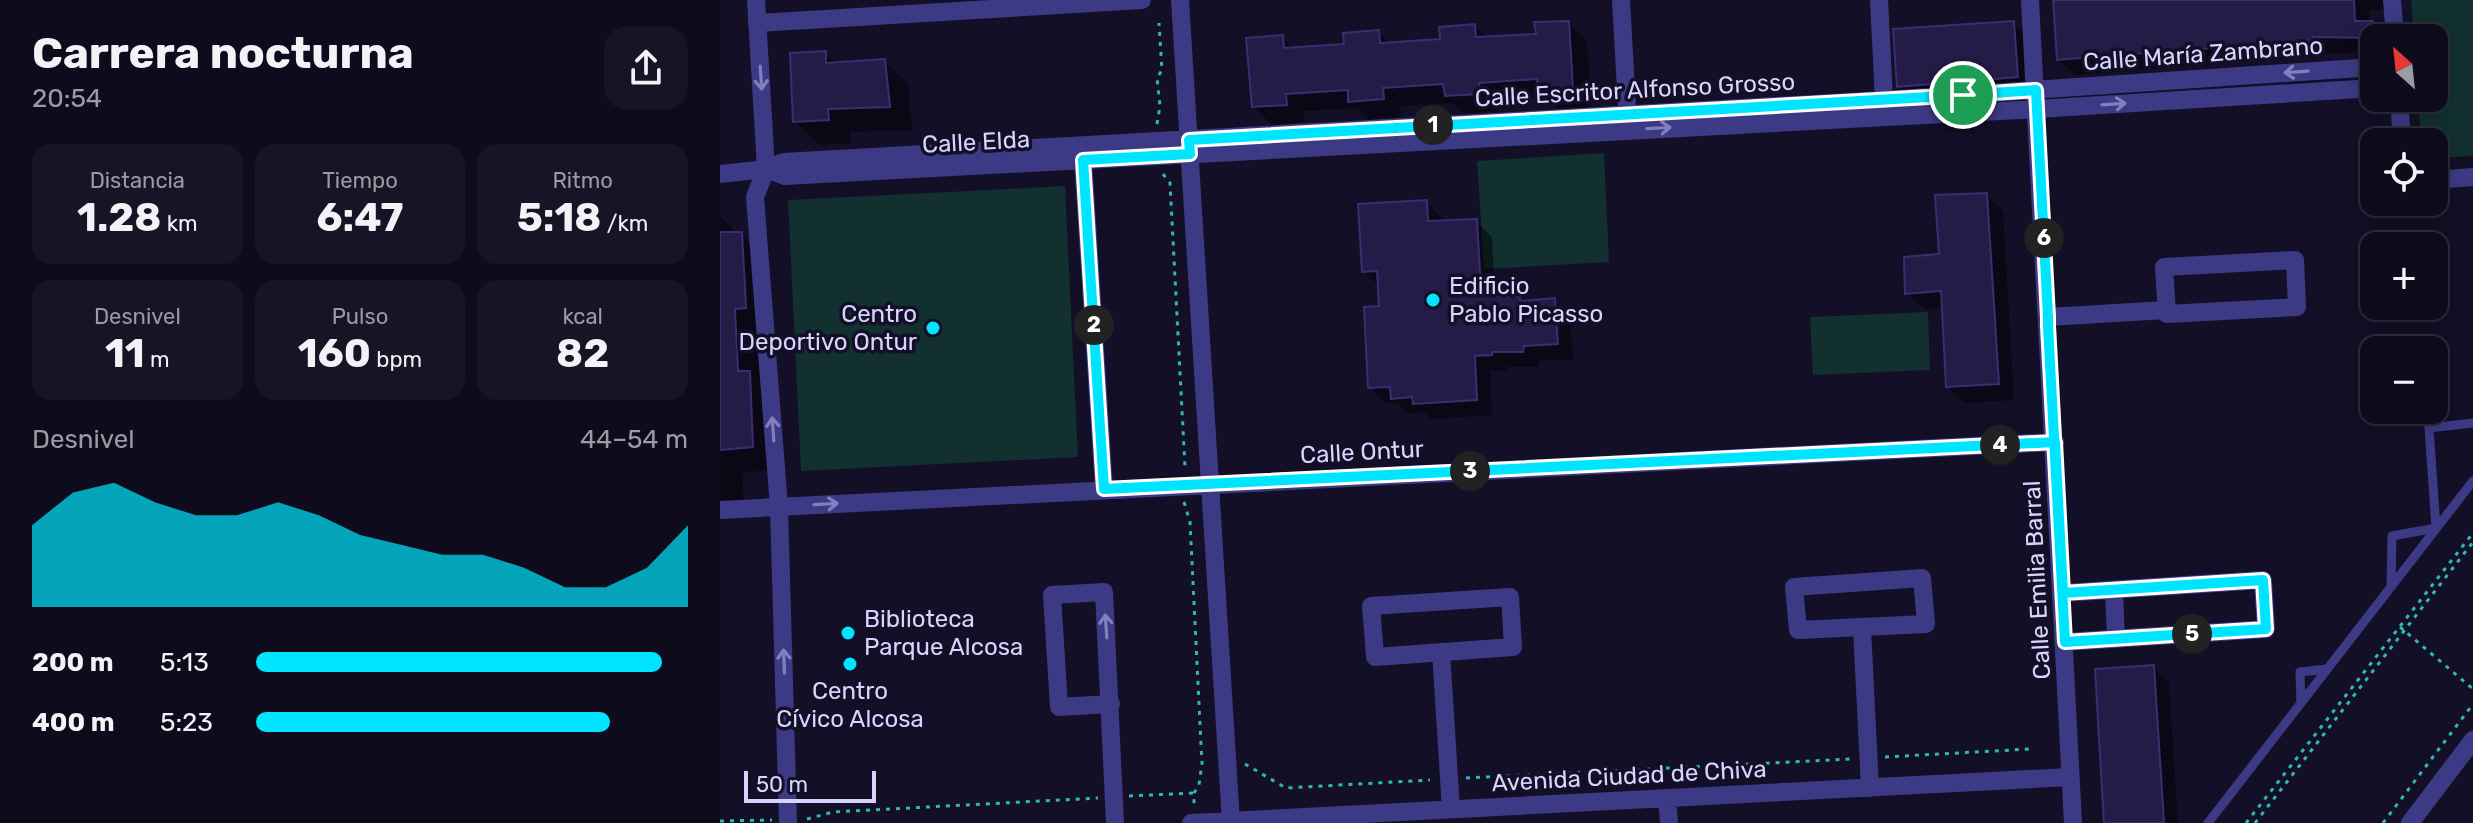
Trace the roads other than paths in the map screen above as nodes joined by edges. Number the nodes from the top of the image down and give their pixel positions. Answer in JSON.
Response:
{"nodes":[{"id":1,"x":756,"y":0,"type":"edge"},
{"id":2,"x":1142,"y":0,"type":"edge"},
{"id":3,"x":1180,"y":0,"type":"edge"},
{"id":4,"x":1621,"y":0,"type":"edge"},
{"id":5,"x":1879,"y":0,"type":"edge"},
{"id":6,"x":2030,"y":0,"type":"edge"},
{"id":7,"x":2392,"y":0,"type":"edge"},
{"id":8,"x":757,"y":23,"type":"junction"},
{"id":9,"x":2394,"y":24,"type":"edge"},
{"id":10,"x":2360,"y":68,"type":"edge"},
{"id":11,"x":2360,"y":88,"type":"edge"},
{"id":12,"x":2036,"y":99,"type":"junction"},
{"id":13,"x":1884,"y":100,"type":"junction"},
{"id":14,"x":1627,"y":121,"type":"junction"},
{"id":15,"x":1189,"y":147,"type":"junction"},
{"id":16,"x":1083,"y":160,"type":"junction"},
{"id":17,"x":766,"y":169,"type":"junction"},
{"id":18,"x":720,"y":174,"type":"edge"},
{"id":19,"x":2473,"y":177,"type":"edge"},
{"id":20,"x":2448,"y":179,"type":"edge"},
{"id":21,"x":2166,"y":310,"type":"junction"},
{"id":22,"x":2048,"y":317,"type":"junction"},
{"id":23,"x":2473,"y":423,"type":"edge"},
{"id":24,"x":2055,"y":442,"type":"junction"},
{"id":25,"x":2473,"y":481,"type":"edge"},
{"id":26,"x":1210,"y":484,"type":"junction"},
{"id":27,"x":1104,"y":489,"type":"junction"},
{"id":28,"x":779,"y":507,"type":"junction"},
{"id":29,"x":720,"y":510,"type":"edge"},
{"id":30,"x":2436,"y":528,"type":"junction"},
{"id":31,"x":2391,"y":586,"type":"junction"},
{"id":32,"x":2114,"y":590,"type":"junction"},
{"id":33,"x":2063,"y":593,"type":"junction"},
{"id":34,"x":1862,"y":629,"type":"junction"},
{"id":35,"x":2116,"y":639,"type":"junction"},
{"id":36,"x":2065,"y":642,"type":"junction"},
{"id":37,"x":1441,"y":652,"type":"junction"},
{"id":38,"x":2327,"y":669,"type":"junction"},
{"id":39,"x":2301,"y":703,"type":"junction"},
{"id":40,"x":1111,"y":704,"type":"junction"},
{"id":41,"x":2473,"y":740,"type":"edge"},
{"id":42,"x":2070,"y":777,"type":"junction"},
{"id":43,"x":1870,"y":788,"type":"junction"},
{"id":44,"x":1667,"y":798,"type":"junction"},
{"id":45,"x":1451,"y":809,"type":"junction"},
{"id":46,"x":1192,"y":815,"type":"edge"},
{"id":47,"x":789,"y":821,"type":"edge"},
{"id":48,"x":1231,"y":822,"type":"edge"},
{"id":49,"x":1115,"y":823,"type":"edge"},
{"id":50,"x":1669,"y":823,"type":"edge"},
{"id":51,"x":2073,"y":823,"type":"edge"},
{"id":52,"x":2208,"y":823,"type":"edge"},
{"id":53,"x":2410,"y":823,"type":"edge"}],
"edges":[{"from":1,"to":8,"type":"street"},
{"from":2,"to":8,"type":"street"},
{"from":3,"to":15,"type":"street"},
{"from":4,"to":14,"type":"street"},
{"from":5,"to":13,"type":"street"},
{"from":6,"to":12,"type":"street","name":"Calle Emilia Barral"},
{"from":7,"to":9,"type":"street"},
{"from":8,"to":17,"type":"street","one_way":true},
{"from":10,"to":12,"type":"street","name":"Calle María Zambrano","one_way":true},
{"from":12,"to":11,"type":"street","name":"Calle María Zambrano","one_way":true},
{"from":12,"to":13,"type":"street","name":"Calle Escritor Alfonso Grosso"},
{"from":14,"to":12,"type":"street","name":"Calle Escritor Alfonso Grosso","one_way":true},
{"from":12,"to":22,"type":"street","name":"Calle Emilia Barral"},
{"from":13,"to":14,"type":"street","name":"Calle Escritor Alfonso Grosso"},
{"from":14,"to":15,"type":"street","name":"Calle Escritor Alfonso Grosso"},
{"from":15,"to":16,"type":"street","name":"Calle Elda"},
{"from":15,"to":17,"type":"street","name":"Calle Elda"},
{"from":15,"to":26,"type":"street"},
{"from":16,"to":17,"type":"street","name":"Calle Elda"},
{"from":16,"to":27,"type":"street"},
{"from":17,"to":18,"type":"street","name":"Calle Elda"},
{"from":28,"to":17,"type":"street","one_way":true},
{"from":19,"to":20,"type":"street"},
{"from":21,"to":21,"type":"street"},
{"from":21,"to":22,"type":"street"},
{"from":22,"to":24,"type":"street","name":"Calle Emilia Barral"},
{"from":23,"to":30,"type":"lane"},
{"from":24,"to":26,"type":"street","name":"Calle Ontur"},
{"from":24,"to":33,"type":"street","name":"Calle Emilia Barral"},
{"from":25,"to":30,"type":"lane"},
{"from":26,"to":27,"type":"street","name":"Calle Ontur"},
{"from":26,"to":48,"type":"street"},
{"from":28,"to":27,"type":"street","name":"Calle Ontur","one_way":true},
{"from":28,"to":29,"type":"street","name":"Calle Ontur"},
{"from":47,"to":28,"type":"street","one_way":true},
{"from":30,"to":31,"type":"lane"},
{"from":30,"to":31,"type":"lane"},
{"from":31,"to":38,"type":"lane"},
{"from":32,"to":33,"type":"street"},
{"from":32,"to":35,"type":"street"},
{"from":32,"to":35,"type":"street"},
{"from":33,"to":36,"type":"street","name":"Calle Emilia Barral"},
{"from":34,"to":34,"type":"street"},
{"from":34,"to":43,"type":"street"},
{"from":35,"to":36,"type":"street"},
{"from":36,"to":42,"type":"street","name":"Calle Emilia Barral"},
{"from":37,"to":37,"type":"street"},
{"from":37,"to":45,"type":"street"},
{"from":38,"to":39,"type":"lane"},
{"from":38,"to":39,"type":"lane"},
{"from":39,"to":52,"type":"lane"},
{"from":40,"to":40,"type":"street","one_way":true},
{"from":40,"to":49,"type":"street"},
{"from":41,"to":53,"type":"street"},
{"from":42,"to":43,"type":"street","name":"Avenida Ciudad de Chiva"},
{"from":42,"to":51,"type":"street","name":"Calle Emilia Barral"},
{"from":43,"to":44,"type":"street","name":"Avenida Ciudad de Chiva"},
{"from":44,"to":45,"type":"street","name":"Avenida Ciudad de Chiva"},
{"from":44,"to":50,"type":"street"},
{"from":45,"to":48,"type":"street","name":"Avenida Ciudad de Chiva"},
{"from":46,"to":48,"type":"street","name":"Avenida Ciudad de Chiva"}]}
